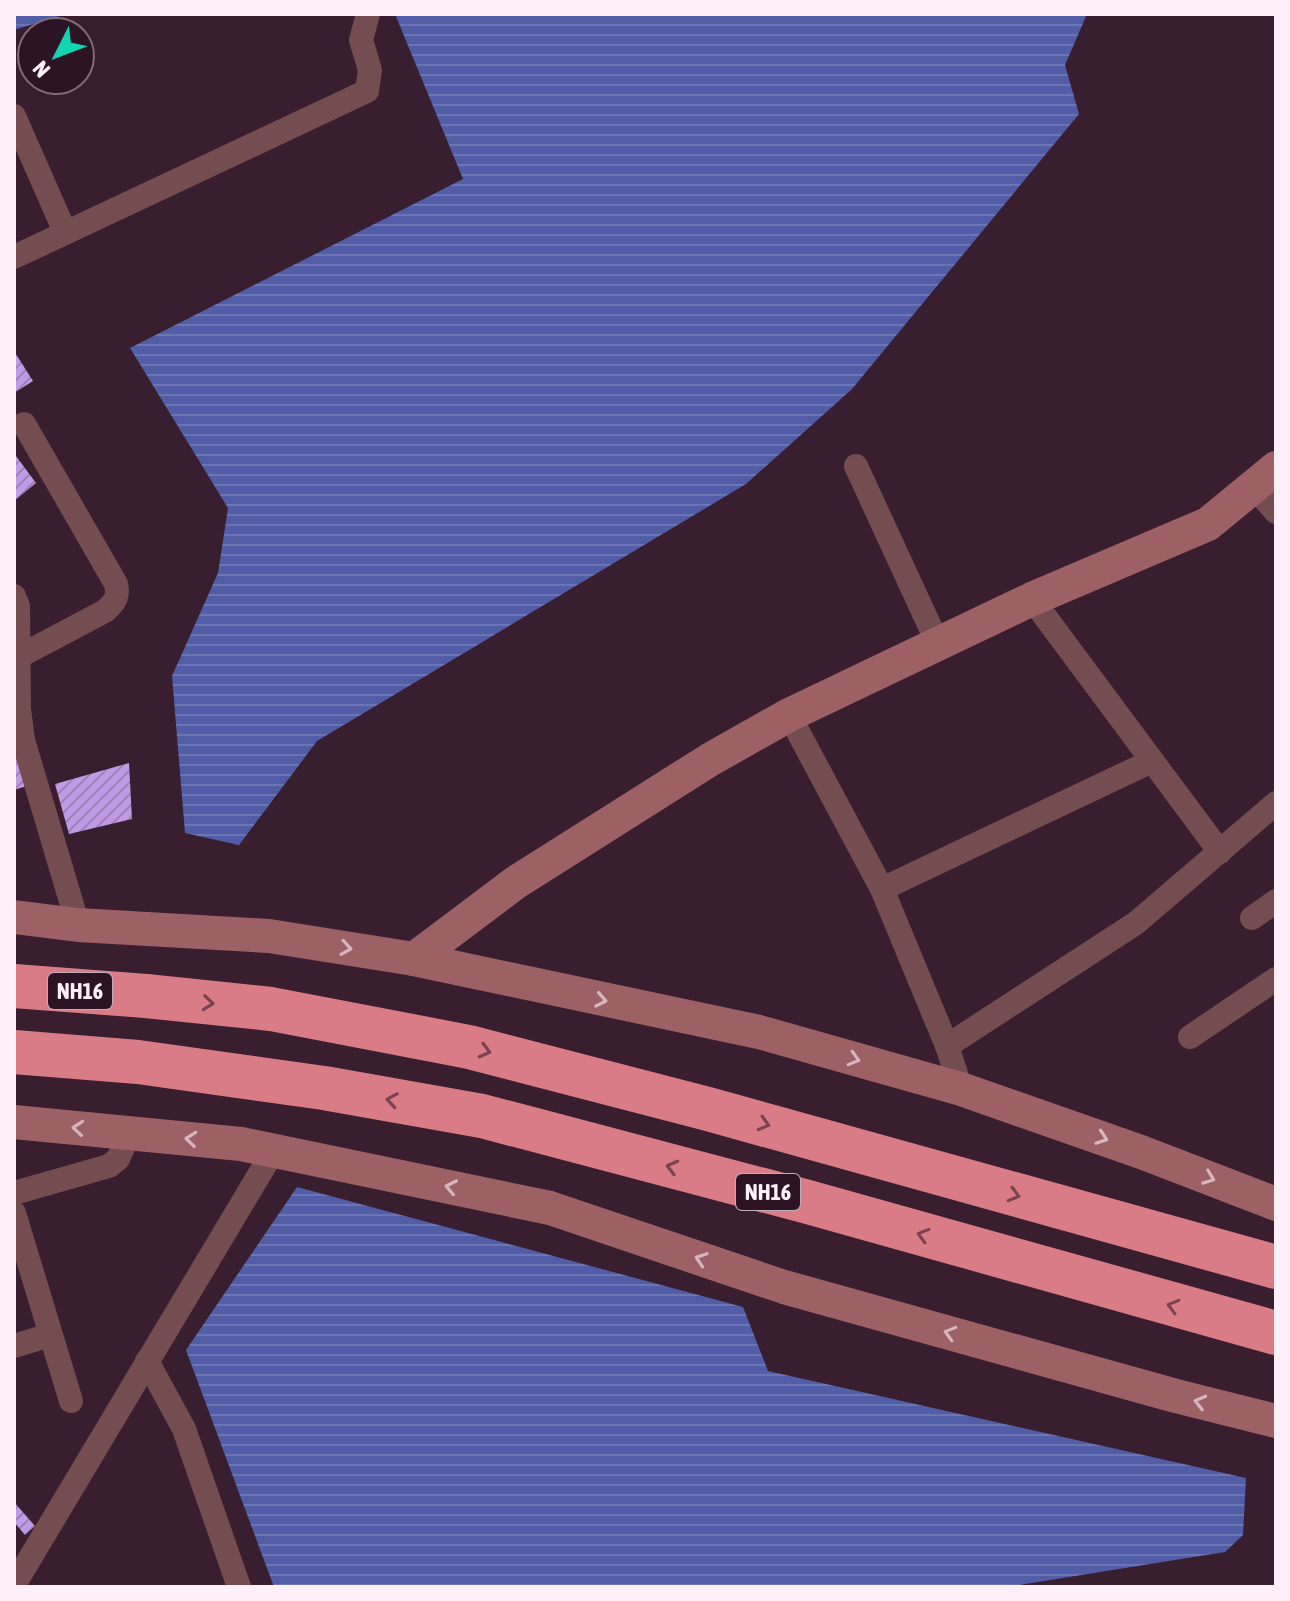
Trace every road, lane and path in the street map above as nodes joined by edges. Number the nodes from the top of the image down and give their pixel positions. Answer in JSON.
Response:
{"nodes":[{"id":1,"x":368,"y":14,"type":"edge"},
{"id":2,"x":14,"y":116,"type":"edge"},
{"id":3,"x":65,"y":232,"type":"junction"},
{"id":4,"x":14,"y":257,"type":"edge"},
{"id":5,"x":24,"y":424,"type":"dead end"},
{"id":6,"x":856,"y":466,"type":"dead end"},
{"id":7,"x":1269,"y":489,"type":"edge"},
{"id":8,"x":14,"y":596,"type":"edge"},
{"id":9,"x":1032,"y":599,"type":"junction"},
{"id":10,"x":938,"y":644,"type":"junction"},
{"id":11,"x":20,"y":656,"type":"junction"},
{"id":12,"x":789,"y":715,"type":"junction"},
{"id":13,"x":1152,"y":761,"type":"junction"},
{"id":14,"x":1276,"y":803,"type":"edge"},
{"id":15,"x":1220,"y":852,"type":"junction"},
{"id":16,"x":882,"y":889,"type":"junction"},
{"id":17,"x":1276,"y":901,"type":"edge"},
{"id":18,"x":14,"y":917,"type":"edge"},
{"id":19,"x":1252,"y":918,"type":"dead end"},
{"id":20,"x":78,"y":925,"type":"junction"},
{"id":21,"x":414,"y":959,"type":"junction"},
{"id":22,"x":1276,"y":979,"type":"edge"},
{"id":23,"x":14,"y":986,"type":"edge"},
{"id":24,"x":1190,"y":1037,"type":"dead end"},
{"id":25,"x":947,"y":1046,"type":"junction"},
{"id":26,"x":14,"y":1052,"type":"edge"},
{"id":27,"x":961,"y":1089,"type":"junction"},
{"id":28,"x":14,"y":1122,"type":"edge"},
{"id":29,"x":136,"y":1133,"type":"junction"},
{"id":30,"x":257,"y":1147,"type":"junction"},
{"id":31,"x":14,"y":1193,"type":"edge"},
{"id":32,"x":1276,"y":1204,"type":"edge"},
{"id":33,"x":14,"y":1213,"type":"edge"},
{"id":34,"x":1276,"y":1267,"type":"edge"},
{"id":35,"x":1276,"y":1333,"type":"edge"},
{"id":36,"x":50,"y":1335,"type":"junction"},
{"id":37,"x":14,"y":1346,"type":"edge"},
{"id":38,"x":147,"y":1361,"type":"junction"},
{"id":39,"x":71,"y":1401,"type":"dead end"},
{"id":40,"x":1276,"y":1421,"type":"edge"},
{"id":41,"x":14,"y":1585,"type":"edge"},
{"id":42,"x":239,"y":1587,"type":"edge"}],
"edges":[{"from":1,"to":3,"type":"street"},
{"from":2,"to":3,"type":"street"},
{"from":3,"to":4,"type":"street"},
{"from":5,"to":11,"type":"street"},
{"from":6,"to":10,"type":"street"},
{"from":7,"to":9,"type":"street"},
{"from":8,"to":11,"type":"street"},
{"from":9,"to":10,"type":"street"},
{"from":9,"to":13,"type":"street"},
{"from":10,"to":12,"type":"street"},
{"from":11,"to":20,"type":"street"},
{"from":12,"to":16,"type":"street"},
{"from":12,"to":21,"type":"street"},
{"from":13,"to":15,"type":"street"},
{"from":13,"to":16,"type":"street"},
{"from":14,"to":15,"type":"street"},
{"from":15,"to":25,"type":"street"},
{"from":16,"to":25,"type":"street"},
{"from":17,"to":19,"type":"street"},
{"from":18,"to":20,"type":"street"},
{"from":20,"to":21,"type":"street","one_way":true},
{"from":21,"to":27,"type":"street","one_way":true},
{"from":22,"to":24,"type":"street"},
{"from":23,"to":34,"type":"highway","number":"NH16","one_way":true},
{"from":25,"to":27,"type":"street"},
{"from":35,"to":26,"type":"highway","number":"NH16","one_way":true},
{"from":27,"to":32,"type":"street","one_way":true},
{"from":29,"to":28,"type":"street","one_way":true},
{"from":30,"to":29,"type":"street","one_way":true},
{"from":29,"to":31,"type":"street"},
{"from":30,"to":38,"type":"street"},
{"from":40,"to":30,"type":"street","one_way":true},
{"from":33,"to":36,"type":"street"},
{"from":36,"to":37,"type":"street"},
{"from":36,"to":39,"type":"street"},
{"from":38,"to":41,"type":"street"},
{"from":38,"to":42,"type":"street"}]}
